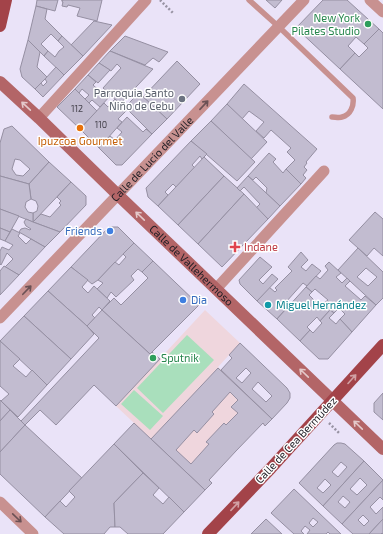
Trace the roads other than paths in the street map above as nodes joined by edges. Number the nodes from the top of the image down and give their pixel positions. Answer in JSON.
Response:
{"nodes":[{"id":1,"x":6,"y":0,"type":"edge"},
{"id":2,"x":146,"y":0,"type":"edge"},
{"id":3,"x":249,"y":0,"type":"edge"},
{"id":4,"x":304,"y":0,"type":"edge"},
{"id":5,"x":370,"y":0,"type":"edge"},
{"id":6,"x":383,"y":12,"type":"edge"},
{"id":7,"x":0,"y":26,"type":"edge"},
{"id":8,"x":279,"y":27,"type":"junction"},
{"id":9,"x":0,"y":82,"type":"edge"},
{"id":10,"x":332,"y":117,"type":"dead end"},
{"id":11,"x":39,"y":118,"type":"junction"},
{"id":12,"x":324,"y":171,"type":"dead end"},
{"id":13,"x":118,"y":195,"type":"junction"},
{"id":14,"x":216,"y":289,"type":"junction"},
{"id":15,"x":0,"y":318,"type":"edge"},
{"id":16,"x":383,"y":345,"type":"edge"},
{"id":17,"x":332,"y":400,"type":"junction"},
{"id":18,"x":383,"y":449,"type":"edge"},
{"id":19,"x":0,"y":502,"type":"edge"},
{"id":20,"x":33,"y":534,"type":"edge"},
{"id":21,"x":208,"y":534,"type":"edge"}],
"edges":[{"from":1,"to":7,"type":"main road"},
{"from":2,"to":11,"type":"street"},
{"from":3,"to":8,"type":"lane"},
{"from":4,"to":8,"type":"street","name":"Calle de Lucio del Valle"},
{"from":5,"to":6,"type":"street"},
{"from":8,"to":10,"type":"lane"},
{"from":13,"to":8,"type":"street","name":"Calle de Lucio del Valle","one_way":true},
{"from":11,"to":9,"type":"street","name":"Calle de Vallehermoso","one_way":true},
{"from":11,"to":13,"type":"street","name":"Calle de Vallehermoso"},
{"from":12,"to":14,"type":"street"},
{"from":14,"to":13,"type":"street","name":"Calle de Vallehermoso","one_way":true},
{"from":15,"to":13,"type":"street","name":"Calle de Lucio del Valle","one_way":true},
{"from":17,"to":14,"type":"street","name":"Calle de Vallehermoso","one_way":true},
{"from":17,"to":16,"type":"main road","name":"Calle de Cea Bermúdez","one_way":true},
{"from":18,"to":17,"type":"street","name":"Calle de Vallehermoso","one_way":true},
{"from":21,"to":17,"type":"main road","name":"Calle de Cea Bermúdez","one_way":true},
{"from":19,"to":20,"type":"street","one_way":true}]}
